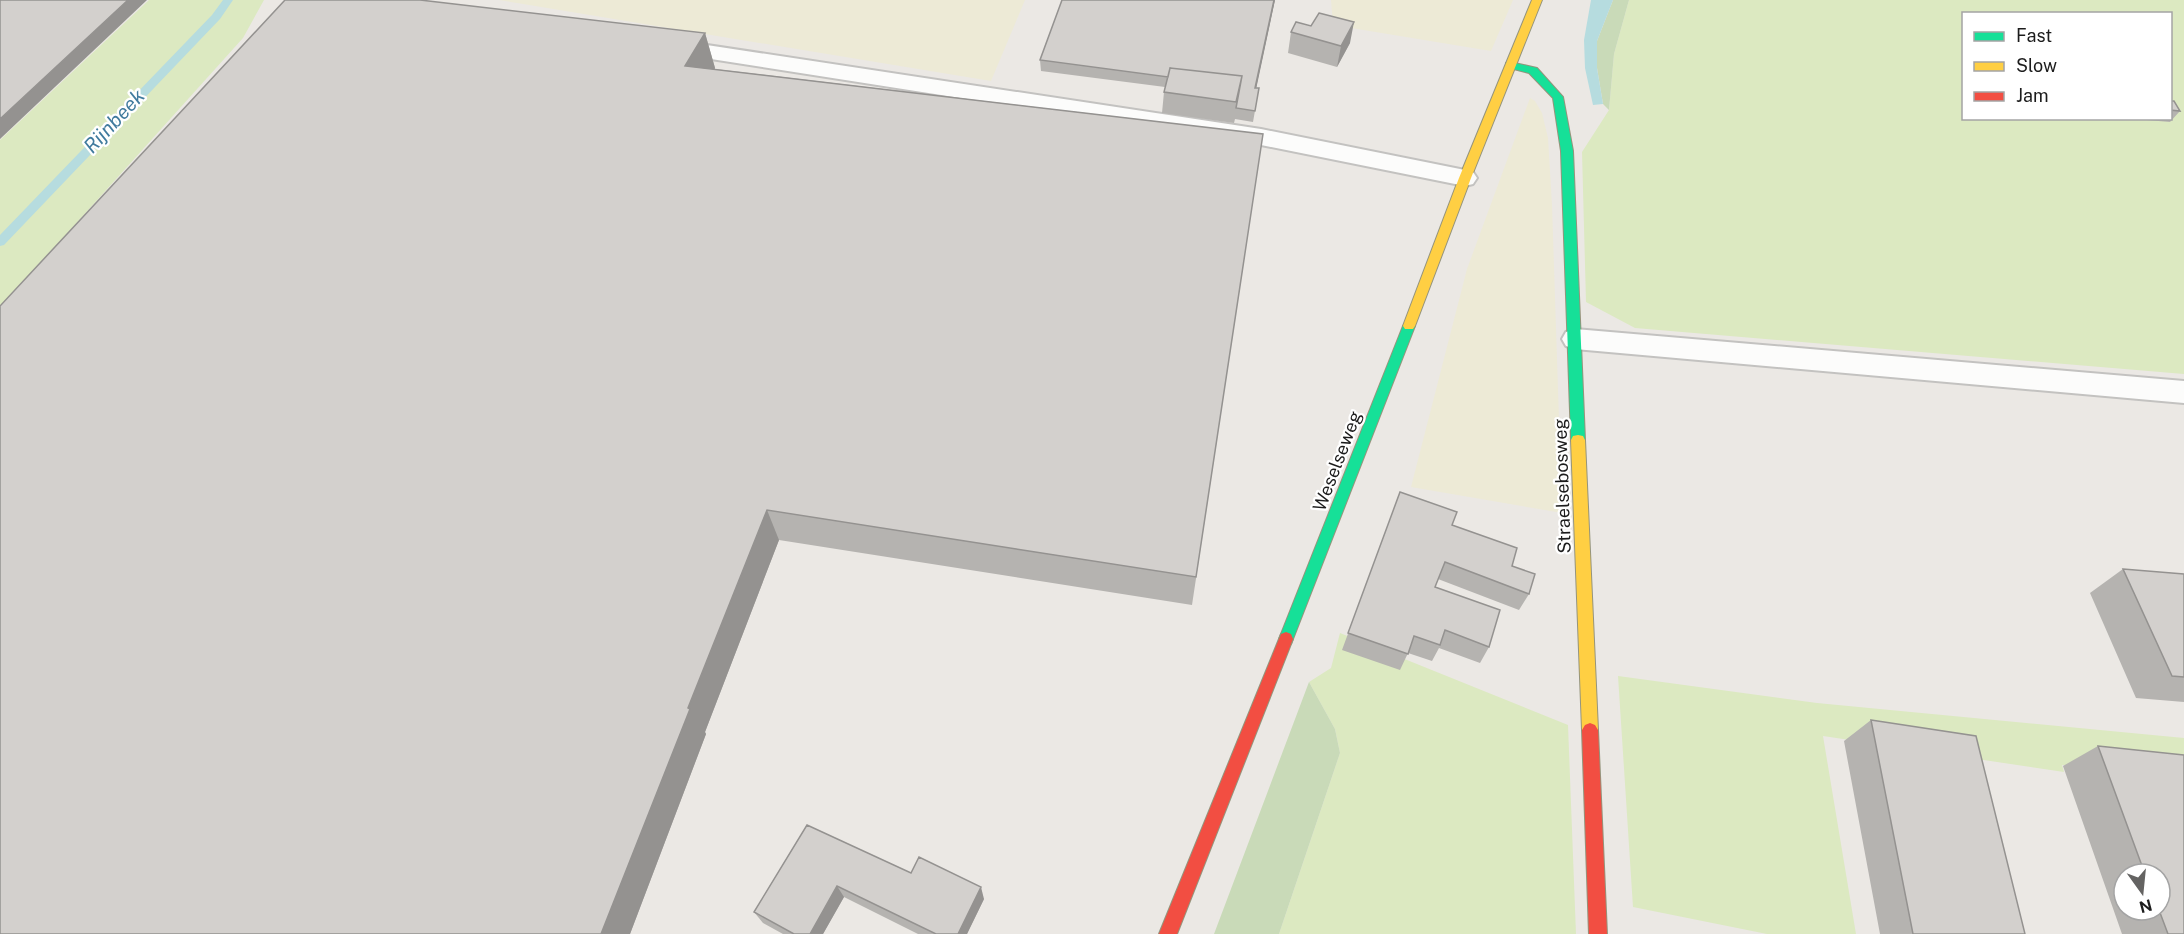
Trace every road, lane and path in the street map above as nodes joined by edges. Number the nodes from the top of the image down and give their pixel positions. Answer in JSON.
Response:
{"nodes":[{"id":1,"x":1537,"y":0,"type":"edge"},
{"id":2,"x":648,"y":43,"type":"edge"},
{"id":3,"x":1510,"y":65,"type":"junction"},
{"id":4,"x":1465,"y":178,"type":"junction"},
{"id":5,"x":1575,"y":339,"type":"junction"},
{"id":6,"x":2184,"y":392,"type":"edge"},
{"id":7,"x":1168,"y":934,"type":"edge"},
{"id":8,"x":1598,"y":934,"type":"edge"}],
"edges":[{"from":1,"to":3,"type":"main road","name":"Weselseweg"},
{"from":2,"to":4,"type":"lane"},
{"from":3,"to":4,"type":"main road","name":"Weselseweg"},
{"from":3,"to":5,"type":"main road","name":"Straelsebosweg"},
{"from":4,"to":7,"type":"main road","name":"Weselseweg"},
{"from":5,"to":6,"type":"lane"},
{"from":5,"to":8,"type":"main road","name":"Straelsebosweg"}]}
